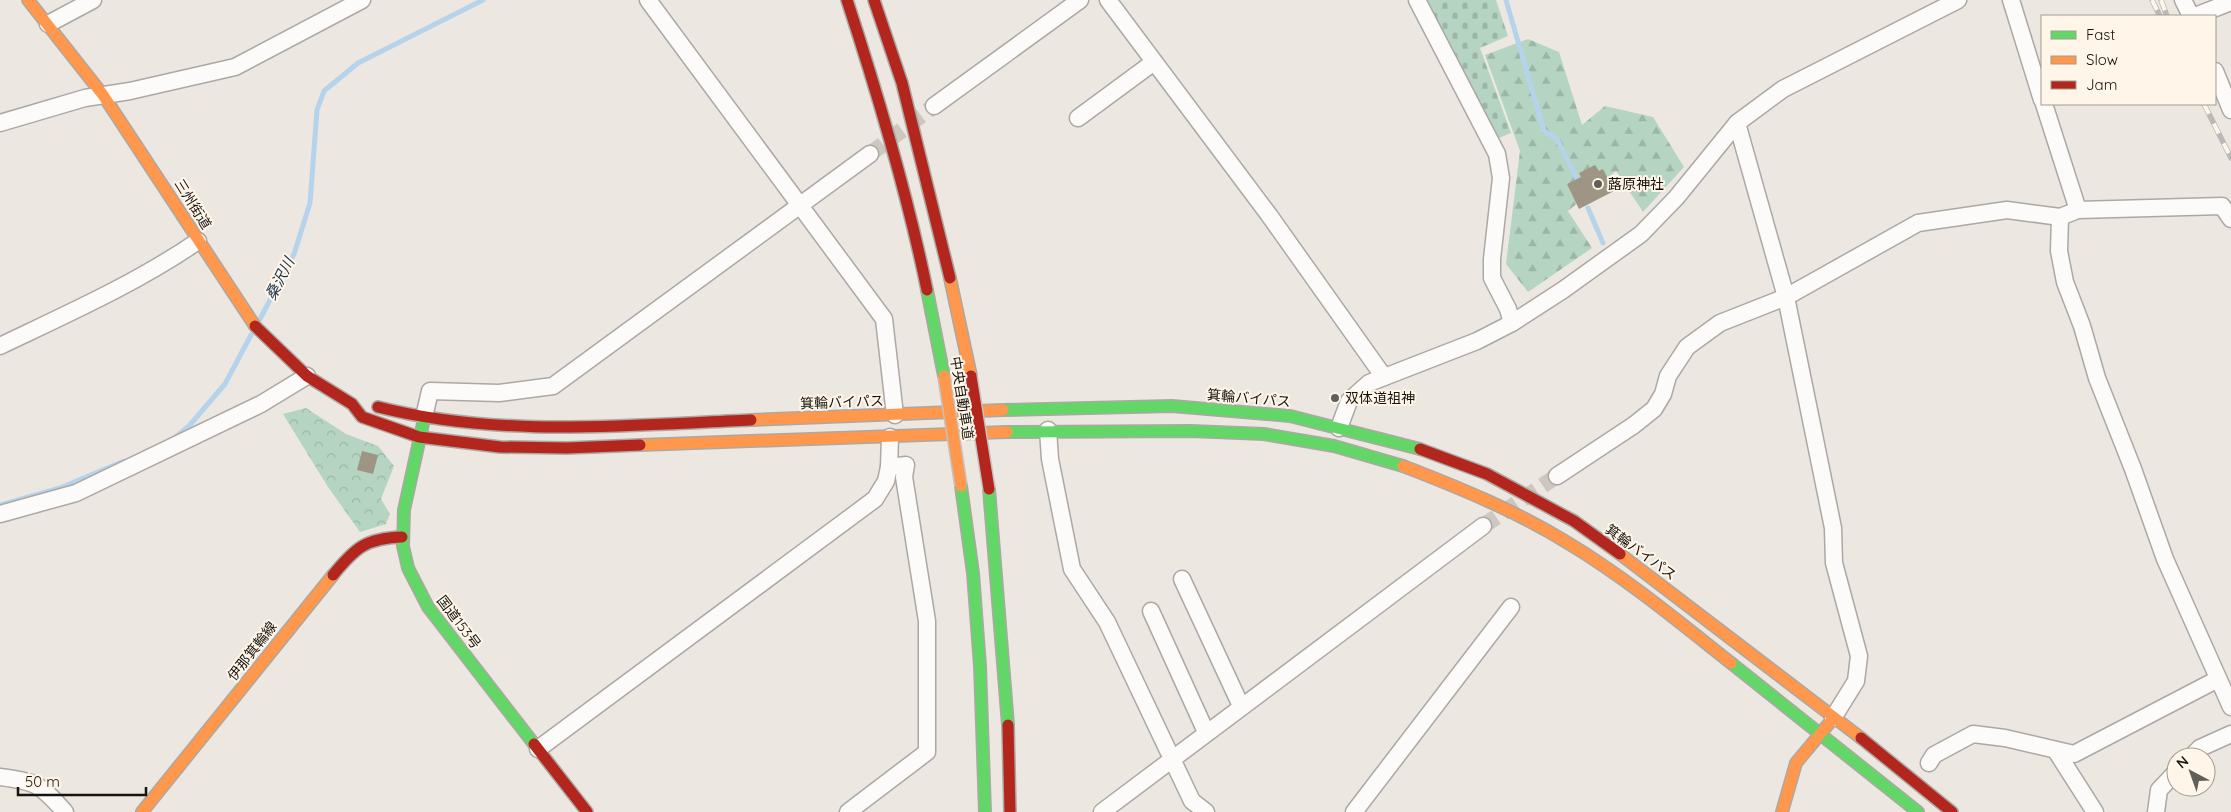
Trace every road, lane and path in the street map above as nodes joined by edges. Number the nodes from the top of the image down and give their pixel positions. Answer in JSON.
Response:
{"nodes":[{"id":1,"x":28,"y":0,"type":"edge"},
{"id":2,"x":93,"y":0,"type":"edge"},
{"id":3,"x":362,"y":0,"type":"edge"},
{"id":4,"x":648,"y":0,"type":"edge"},
{"id":5,"x":847,"y":0,"type":"edge"},
{"id":6,"x":874,"y":0,"type":"edge"},
{"id":7,"x":1080,"y":0,"type":"edge"},
{"id":8,"x":1108,"y":0,"type":"edge"},
{"id":9,"x":1417,"y":0,"type":"edge"},
{"id":10,"x":1958,"y":0,"type":"edge"},
{"id":11,"x":2011,"y":0,"type":"edge"},
{"id":12,"x":2183,"y":0,"type":"edge"},
{"id":13,"x":2231,"y":2,"type":"edge"},
{"id":14,"x":2192,"y":15,"type":"edge"},
{"id":15,"x":2196,"y":15,"type":"edge"},
{"id":16,"x":48,"y":24,"type":"junction"},
{"id":17,"x":1154,"y":62,"type":"junction"},
{"id":18,"x":2216,"y":74,"type":"edge"},
{"id":19,"x":103,"y":95,"type":"junction"},
{"id":20,"x":2041,"y":97,"type":"edge"},
{"id":21,"x":2044,"y":105,"type":"edge"},
{"id":22,"x":934,"y":106,"type":"tunnel mouth"},
{"id":23,"x":2231,"y":110,"type":"edge"},
{"id":24,"x":1078,"y":118,"type":"dead end"},
{"id":25,"x":0,"y":123,"type":"edge"},
{"id":26,"x":1737,"y":123,"type":"junction"},
{"id":27,"x":870,"y":154,"type":"tunnel mouth"},
{"id":28,"x":800,"y":205,"type":"junction"},
{"id":29,"x":2078,"y":210,"type":"junction"},
{"id":30,"x":2060,"y":217,"type":"junction"},
{"id":31,"x":2231,"y":219,"type":"edge"},
{"id":32,"x":198,"y":241,"type":"junction"},
{"id":33,"x":1786,"y":297,"type":"junction"},
{"id":34,"x":1512,"y":323,"type":"junction"},
{"id":35,"x":0,"y":346,"type":"edge"},
{"id":36,"x":306,"y":376,"type":"junction"},
{"id":37,"x":1384,"y":377,"type":"junction"},
{"id":38,"x":352,"y":404,"type":"junction"},
{"id":39,"x":895,"y":415,"type":"junction"},
{"id":40,"x":424,"y":417,"type":"junction"},
{"id":41,"x":1339,"y":428,"type":"junction"},
{"id":42,"x":1048,"y":430,"type":"junction"},
{"id":43,"x":419,"y":437,"type":"junction"},
{"id":44,"x":890,"y":437,"type":"junction"},
{"id":45,"x":889,"y":467,"type":"junction"},
{"id":46,"x":1557,"y":476,"type":"tunnel mouth"},
{"id":47,"x":0,"y":514,"type":"edge"},
{"id":48,"x":1483,"y":526,"type":"tunnel mouth"},
{"id":49,"x":402,"y":537,"type":"junction"},
{"id":50,"x":1182,"y":580,"type":"dead end"},
{"id":51,"x":1510,"y":607,"type":"dead end"},
{"id":52,"x":1151,"y":611,"type":"dead end"},
{"id":53,"x":2218,"y":679,"type":"junction"},
{"id":54,"x":1241,"y":706,"type":"junction"},
{"id":55,"x":2231,"y":707,"type":"edge"},
{"id":56,"x":1833,"y":718,"type":"junction"},
{"id":57,"x":1206,"y":732,"type":"junction"},
{"id":58,"x":2231,"y":734,"type":"edge"},
{"id":59,"x":1819,"y":735,"type":"junction"},
{"id":60,"x":2202,"y":747,"type":"edge"},
{"id":61,"x":538,"y":749,"type":"junction"},
{"id":62,"x":2056,"y":751,"type":"junction"},
{"id":63,"x":1172,"y":758,"type":"junction"},
{"id":64,"x":1928,"y":763,"type":"dead end"},
{"id":65,"x":0,"y":777,"type":"edge"},
{"id":66,"x":2166,"y":783,"type":"edge"},
{"id":67,"x":65,"y":812,"type":"edge"},
{"id":68,"x":142,"y":812,"type":"edge"},
{"id":69,"x":588,"y":812,"type":"edge"},
{"id":70,"x":848,"y":812,"type":"edge"},
{"id":71,"x":985,"y":812,"type":"edge"},
{"id":72,"x":1010,"y":812,"type":"edge"},
{"id":73,"x":1102,"y":812,"type":"edge"},
{"id":74,"x":1206,"y":812,"type":"edge"},
{"id":75,"x":1354,"y":812,"type":"edge"},
{"id":76,"x":1782,"y":812,"type":"edge"},
{"id":77,"x":1918,"y":812,"type":"edge"},
{"id":78,"x":1952,"y":812,"type":"edge"},
{"id":79,"x":2095,"y":812,"type":"edge"},
{"id":80,"x":2156,"y":812,"type":"edge"}],
"edges":[{"from":1,"to":16,"type":"main road","name":"三州街道"},
{"from":2,"to":16,"type":"street"},
{"from":3,"to":19,"type":"street"},
{"from":4,"to":28,"type":"street"},
{"from":5,"to":71,"type":"main road","name":"中央自動車道","bridge":true},
{"from":6,"to":72,"type":"main road","name":"中央自動車道","bridge":true},
{"from":7,"to":22,"type":"street"},
{"from":8,"to":17,"type":"street"},
{"from":9,"to":34,"type":"street"},
{"from":10,"to":26,"type":"street"},
{"from":11,"to":20,"type":"street"},
{"from":12,"to":14,"type":"street"},
{"from":13,"to":15,"type":"street"},
{"from":16,"to":19,"type":"main road","name":"三州街道"},
{"from":17,"to":24,"type":"street"},
{"from":17,"to":37,"type":"street"},
{"from":18,"to":23,"type":"street"},
{"from":19,"to":25,"type":"street"},
{"from":19,"to":32,"type":"main road","name":"三州街道"},
{"from":21,"to":29,"type":"street"},
{"from":26,"to":33,"type":"street"},
{"from":26,"to":34,"type":"street"},
{"from":27,"to":28,"type":"street"},
{"from":28,"to":39,"type":"street"},
{"from":28,"to":40,"type":"street"},
{"from":29,"to":30,"type":"street"},
{"from":29,"to":31,"type":"street"},
{"from":30,"to":33,"type":"street"},
{"from":30,"to":53,"type":"street"},
{"from":32,"to":35,"type":"street"},
{"from":32,"to":36,"type":"main road","name":"三州街道"},
{"from":33,"to":46,"type":"street"},
{"from":33,"to":56,"type":"street"},
{"from":34,"to":37,"type":"street"},
{"from":36,"to":38,"type":"main road","name":"三州街道"},
{"from":36,"to":47,"type":"street"},
{"from":37,"to":41,"type":"street"},
{"from":38,"to":40,"type":"main road","name":"三州街道"},
{"from":38,"to":43,"type":"main road","name":"三州街道"},
{"from":39,"to":40,"type":"main road","name":"箕輪バイパス"},
{"from":39,"to":41,"type":"main road","name":"箕輪バイパス"},
{"from":40,"to":43,"type":"main road","name":"国道153号"},
{"from":41,"to":56,"type":"main road","name":"箕輪バイパス"},
{"from":42,"to":44,"type":"main road"},
{"from":42,"to":59,"type":"main road"},
{"from":42,"to":63,"type":"street"},
{"from":43,"to":44,"type":"main road"},
{"from":43,"to":49,"type":"main road","name":"国道153号"},
{"from":44,"to":45,"type":"street"},
{"from":45,"to":61,"type":"street"},
{"from":45,"to":70,"type":"street"},
{"from":48,"to":54,"type":"street"},
{"from":49,"to":61,"type":"main road","name":"国道153号"},
{"from":49,"to":68,"type":"main road","name":"伊那箕輪線"},
{"from":50,"to":54,"type":"street"},
{"from":51,"to":75,"type":"street"},
{"from":52,"to":57,"type":"street"},
{"from":53,"to":55,"type":"street"},
{"from":53,"to":62,"type":"street"},
{"from":54,"to":57,"type":"street"},
{"from":56,"to":59,"type":"main road"},
{"from":56,"to":78,"type":"main road","name":"箕輪バイパス"},
{"from":57,"to":63,"type":"street"},
{"from":58,"to":60,"type":"street"},
{"from":59,"to":76,"type":"main road"},
{"from":59,"to":77,"type":"main road"},
{"from":61,"to":69,"type":"main road","name":"国道153号"},
{"from":62,"to":64,"type":"street"},
{"from":62,"to":79,"type":"street"},
{"from":63,"to":73,"type":"street"},
{"from":63,"to":74,"type":"street"},
{"from":65,"to":67,"type":"street"},
{"from":66,"to":80,"type":"street"}]}
